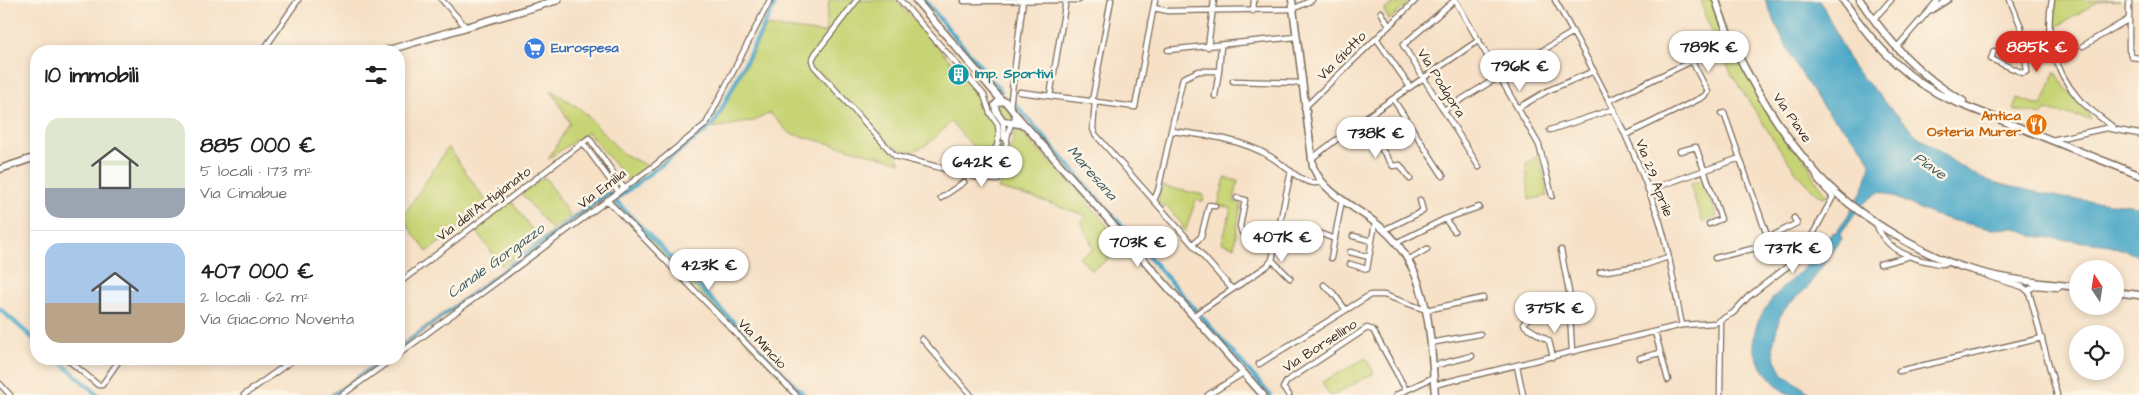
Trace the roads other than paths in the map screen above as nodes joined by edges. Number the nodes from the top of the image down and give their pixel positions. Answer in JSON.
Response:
{"nodes":[{"id":1,"x":298,"y":0,"type":"edge"},
{"id":2,"x":442,"y":0,"type":"edge"},
{"id":3,"x":557,"y":0,"type":"edge"},
{"id":4,"x":770,"y":0,"type":"edge"},
{"id":5,"x":857,"y":0,"type":"edge"},
{"id":6,"x":900,"y":0,"type":"edge"},
{"id":7,"x":916,"y":0,"type":"edge"},
{"id":8,"x":1066,"y":0,"type":"edge"},
{"id":9,"x":1079,"y":0,"type":"edge"},
{"id":10,"x":1111,"y":0,"type":"edge"},
{"id":11,"x":1155,"y":0,"type":"edge"},
{"id":12,"x":1214,"y":0,"type":"edge"},
{"id":13,"x":1254,"y":0,"type":"edge"},
{"id":14,"x":1292,"y":0,"type":"edge"},
{"id":15,"x":1312,"y":0,"type":"edge"},
{"id":16,"x":1416,"y":0,"type":"edge"},
{"id":17,"x":1455,"y":0,"type":"edge"},
{"id":18,"x":1555,"y":0,"type":"edge"},
{"id":19,"x":1716,"y":0,"type":"edge"},
{"id":20,"x":1843,"y":0,"type":"edge"},
{"id":21,"x":1860,"y":0,"type":"edge"},
{"id":22,"x":1891,"y":0,"type":"edge"},
{"id":23,"x":1938,"y":0,"type":"edge"},
{"id":24,"x":1948,"y":0,"type":"edge"},
{"id":25,"x":2010,"y":0,"type":"edge"},
{"id":26,"x":2052,"y":0,"type":"edge"},
{"id":27,"x":2129,"y":0,"type":"edge"},
{"id":28,"x":964,"y":1,"type":"dead end"},
{"id":29,"x":1023,"y":1,"type":"edge"},
{"id":30,"x":1154,"y":8,"type":"junction"},
{"id":31,"x":1293,"y":9,"type":"junction"},
{"id":32,"x":1213,"y":11,"type":"junction"},
{"id":33,"x":1253,"y":11,"type":"junction"},
{"id":34,"x":1930,"y":11,"type":"junction"},
{"id":35,"x":1381,"y":12,"type":"dead end"},
{"id":36,"x":1874,"y":19,"type":"junction"},
{"id":37,"x":2129,"y":19,"type":"junction"},
{"id":38,"x":1389,"y":26,"type":"junction"},
{"id":39,"x":466,"y":27,"type":"junction"},
{"id":40,"x":1573,"y":32,"type":"junction"},
{"id":41,"x":1296,"y":37,"type":"junction"},
{"id":42,"x":1376,"y":38,"type":"junction"},
{"id":43,"x":1479,"y":40,"type":"junction"},
{"id":44,"x":267,"y":45,"type":"edge"},
{"id":45,"x":405,"y":45,"type":"edge"},
{"id":46,"x":1221,"y":46,"type":"junction"},
{"id":47,"x":1898,"y":46,"type":"junction"},
{"id":48,"x":2083,"y":46,"type":"dead end"},
{"id":49,"x":1208,"y":47,"type":"junction"},
{"id":50,"x":1168,"y":50,"type":"dead end"},
{"id":51,"x":1994,"y":51,"type":"dead end"},
{"id":52,"x":2139,"y":58,"type":"edge"},
{"id":53,"x":1219,"y":71,"type":"junction"},
{"id":54,"x":1594,"y":71,"type":"junction"},
{"id":55,"x":1499,"y":75,"type":"junction"},
{"id":56,"x":982,"y":76,"type":"junction"},
{"id":57,"x":1424,"y":78,"type":"junction"},
{"id":58,"x":1233,"y":81,"type":"dead end"},
{"id":59,"x":1302,"y":82,"type":"junction"},
{"id":60,"x":1410,"y":87,"type":"junction"},
{"id":61,"x":1012,"y":92,"type":"junction"},
{"id":62,"x":1020,"y":92,"type":"dead end"},
{"id":63,"x":1050,"y":96,"type":"junction"},
{"id":64,"x":1215,"y":96,"type":"dead end"},
{"id":65,"x":1393,"y":99,"type":"junction"},
{"id":66,"x":1610,"y":100,"type":"junction"},
{"id":67,"x":1003,"y":101,"type":"junction"},
{"id":68,"x":1094,"y":101,"type":"junction"},
{"id":69,"x":995,"y":105,"type":"junction"},
{"id":70,"x":1304,"y":105,"type":"junction"},
{"id":71,"x":1969,"y":107,"type":"junction"},
{"id":72,"x":1010,"y":108,"type":"junction"},
{"id":73,"x":1518,"y":108,"type":"junction"},
{"id":74,"x":1614,"y":109,"type":"junction"},
{"id":75,"x":1444,"y":110,"type":"junction"},
{"id":76,"x":1721,"y":114,"type":"dead end"},
{"id":77,"x":1362,"y":120,"type":"junction"},
{"id":78,"x":1003,"y":121,"type":"junction"},
{"id":79,"x":1014,"y":121,"type":"junction"},
{"id":80,"x":2114,"y":128,"type":"junction"},
{"id":81,"x":1550,"y":130,"type":"dead end"},
{"id":82,"x":1171,"y":131,"type":"junction"},
{"id":83,"x":2139,"y":134,"type":"edge"},
{"id":84,"x":1626,"y":135,"type":"junction"},
{"id":85,"x":2051,"y":140,"type":"junction"},
{"id":86,"x":583,"y":143,"type":"junction"},
{"id":87,"x":1005,"y":146,"type":"junction"},
{"id":88,"x":1680,"y":151,"type":"dead end"},
{"id":89,"x":1310,"y":156,"type":"junction"},
{"id":90,"x":1740,"y":158,"type":"junction"},
{"id":91,"x":30,"y":160,"type":"edge"},
{"id":92,"x":1479,"y":167,"type":"dead end"},
{"id":93,"x":0,"y":169,"type":"edge"},
{"id":94,"x":1704,"y":170,"type":"junction"},
{"id":95,"x":1291,"y":171,"type":"junction"},
{"id":96,"x":1815,"y":171,"type":"junction"},
{"id":97,"x":2139,"y":175,"type":"edge"},
{"id":98,"x":1443,"y":176,"type":"dead end"},
{"id":99,"x":984,"y":179,"type":"junction"},
{"id":100,"x":1320,"y":179,"type":"junction"},
{"id":101,"x":1410,"y":179,"type":"dead end"},
{"id":102,"x":964,"y":182,"type":"dead end"},
{"id":103,"x":624,"y":187,"type":"junction"},
{"id":104,"x":1648,"y":190,"type":"junction"},
{"id":105,"x":618,"y":191,"type":"junction"},
{"id":106,"x":1552,"y":196,"type":"dead end"},
{"id":107,"x":1833,"y":197,"type":"junction"},
{"id":108,"x":610,"y":198,"type":"junction"},
{"id":109,"x":941,"y":198,"type":"dead end"},
{"id":110,"x":1237,"y":198,"type":"dead end"},
{"id":111,"x":1154,"y":200,"type":"junction"},
{"id":112,"x":1342,"y":200,"type":"junction"},
{"id":113,"x":1420,"y":200,"type":"dead end"},
{"id":114,"x":1847,"y":200,"type":"junction"},
{"id":115,"x":1215,"y":206,"type":"dead end"},
{"id":116,"x":1479,"y":207,"type":"dead end"},
{"id":117,"x":1794,"y":218,"type":"dead end"},
{"id":118,"x":1445,"y":219,"type":"junction"},
{"id":119,"x":1875,"y":220,"type":"junction"},
{"id":120,"x":1375,"y":223,"type":"junction"},
{"id":121,"x":1709,"y":224,"type":"dead end"},
{"id":122,"x":1310,"y":230,"type":"dead end"},
{"id":123,"x":1384,"y":230,"type":"junction"},
{"id":124,"x":1454,"y":231,"type":"dead end"},
{"id":125,"x":1353,"y":236,"type":"dead end"},
{"id":126,"x":1768,"y":238,"type":"junction"},
{"id":127,"x":1335,"y":239,"type":"junction"},
{"id":128,"x":1372,"y":241,"type":"junction"},
{"id":129,"x":1276,"y":243,"type":"junction"},
{"id":130,"x":1396,"y":243,"type":"junction"},
{"id":131,"x":1193,"y":244,"type":"junction"},
{"id":132,"x":1427,"y":249,"type":"dead end"},
{"id":133,"x":1561,"y":250,"type":"dead end"},
{"id":134,"x":1350,"y":252,"type":"dead end"},
{"id":135,"x":1369,"y":257,"type":"junction"},
{"id":136,"x":1668,"y":257,"type":"junction"},
{"id":137,"x":1907,"y":257,"type":"junction"},
{"id":138,"x":1331,"y":258,"type":"dead end"},
{"id":139,"x":1715,"y":258,"type":"dead end"},
{"id":140,"x":1272,"y":260,"type":"junction"},
{"id":141,"x":1408,"y":260,"type":"junction"},
{"id":142,"x":1950,"y":262,"type":"junction"},
{"id":143,"x":1350,"y":264,"type":"dead end"},
{"id":144,"x":1880,"y":264,"type":"dead end"},
{"id":145,"x":1600,"y":272,"type":"dead end"},
{"id":146,"x":1985,"y":274,"type":"junction"},
{"id":147,"x":405,"y":278,"type":"edge"},
{"id":148,"x":1290,"y":278,"type":"dead end"},
{"id":149,"x":1324,"y":285,"type":"dead end"},
{"id":150,"x":2068,"y":286,"type":"joint"},
{"id":151,"x":1232,"y":289,"type":"junction"},
{"id":152,"x":2028,"y":290,"type":"junction"},
{"id":153,"x":2124,"y":293,"type":"edge"},
{"id":154,"x":2139,"y":295,"type":"edge"},
{"id":155,"x":1483,"y":298,"type":"dead end"},
{"id":156,"x":1346,"y":310,"type":"junction"},
{"id":157,"x":1426,"y":310,"type":"junction"},
{"id":158,"x":1547,"y":314,"type":"dead end"},
{"id":159,"x":1194,"y":316,"type":"junction"},
{"id":160,"x":1721,"y":321,"type":"junction"},
{"id":161,"x":1682,"y":324,"type":"junction"},
{"id":162,"x":1655,"y":332,"type":"junction"},
{"id":163,"x":1480,"y":334,"type":"dead end"},
{"id":164,"x":922,"y":338,"type":"dead end"},
{"id":165,"x":2042,"y":338,"type":"junction"},
{"id":166,"x":1430,"y":343,"type":"junction"},
{"id":167,"x":405,"y":350,"type":"edge"},
{"id":168,"x":1572,"y":352,"type":"junction"},
{"id":169,"x":1660,"y":353,"type":"junction"},
{"id":170,"x":1472,"y":356,"type":"dead end"},
{"id":171,"x":1553,"y":358,"type":"junction"},
{"id":172,"x":1640,"y":358,"type":"dead end"},
{"id":173,"x":1259,"y":364,"type":"dead end"},
{"id":174,"x":74,"y":365,"type":"edge"},
{"id":175,"x":116,"y":365,"type":"edge"},
{"id":176,"x":286,"y":365,"type":"edge"},
{"id":177,"x":384,"y":365,"type":"edge"},
{"id":178,"x":1432,"y":366,"type":"junction"},
{"id":179,"x":1516,"y":366,"type":"junction"},
{"id":180,"x":1899,"y":371,"type":"dead end"},
{"id":181,"x":1243,"y":373,"type":"junction"},
{"id":182,"x":1434,"y":377,"type":"junction"},
{"id":183,"x":1668,"y":380,"type":"dead end"},
{"id":184,"x":0,"y":384,"type":"edge"},
{"id":185,"x":1434,"y":385,"type":"junction"},
{"id":186,"x":1406,"y":390,"type":"junction"},
{"id":187,"x":10,"y":395,"type":"edge"},
{"id":188,"x":244,"y":395,"type":"edge"},
{"id":189,"x":342,"y":395,"type":"edge"},
{"id":190,"x":796,"y":395,"type":"edge"},
{"id":191,"x":971,"y":395,"type":"edge"},
{"id":192,"x":1208,"y":395,"type":"edge"},
{"id":193,"x":1263,"y":395,"type":"edge"},
{"id":194,"x":1289,"y":395,"type":"edge"},
{"id":195,"x":1396,"y":395,"type":"edge"},
{"id":196,"x":1435,"y":395,"type":"edge"},
{"id":197,"x":1524,"y":395,"type":"edge"},
{"id":198,"x":1720,"y":395,"type":"edge"},
{"id":199,"x":2057,"y":395,"type":"edge"}],
"edges":[{"from":1,"to":44,"type":"street"},
{"from":2,"to":39,"type":"street"},
{"from":3,"to":39,"type":"street"},
{"from":4,"to":103,"type":"street","name":"Via Emilia"},
{"from":5,"to":99,"type":"street"},
{"from":6,"to":99,"type":"street"},
{"from":7,"to":56,"type":"street"},
{"from":8,"to":9,"type":"street"},
{"from":8,"to":29,"type":"street"},
{"from":8,"to":63,"type":"street"},
{"from":10,"to":68,"type":"street"},
{"from":11,"to":30,"type":"street"},
{"from":12,"to":32,"type":"street"},
{"from":13,"to":33,"type":"street"},
{"from":14,"to":31,"type":"street"},
{"from":15,"to":31,"type":"street"},
{"from":16,"to":38,"type":"street","name":"Via Giotto"},
{"from":17,"to":43,"type":"street"},
{"from":17,"to":57,"type":"street","name":"Via Podgora"},
{"from":18,"to":40,"type":"street","name":"Via 29 Aprile"},
{"from":19,"to":96,"type":"street","name":"Via Piave"},
{"from":20,"to":71,"type":"street"},
{"from":21,"to":36,"type":"street"},
{"from":22,"to":36,"type":"street"},
{"from":23,"to":34,"type":"street"},
{"from":24,"to":34,"type":"street"},
{"from":25,"to":51,"type":"street"},
{"from":26,"to":80,"type":"street"},
{"from":27,"to":37,"type":"street"},
{"from":28,"to":29,"type":"street"},
{"from":29,"to":61,"type":"street"},
{"from":30,"to":32,"type":"street"},
{"from":30,"to":68,"type":"street"},
{"from":31,"to":33,"type":"street"},
{"from":31,"to":41,"type":"street"},
{"from":32,"to":33,"type":"street"},
{"from":32,"to":49,"type":"street"},
{"from":34,"to":47,"type":"street"},
{"from":35,"to":38,"type":"street"},
{"from":36,"to":47,"type":"street"},
{"from":37,"to":48,"type":"street"},
{"from":37,"to":52,"type":"street"},
{"from":38,"to":42,"type":"street","name":"Via Giotto"},
{"from":39,"to":45,"type":"street"},
{"from":40,"to":54,"type":"street","name":"Via 29 Aprile"},
{"from":40,"to":55,"type":"street"},
{"from":41,"to":46,"type":"street"},
{"from":41,"to":59,"type":"street"},
{"from":42,"to":60,"type":"street"},
{"from":42,"to":70,"type":"street","name":"Via Giotto"},
{"from":43,"to":55,"type":"street"},
{"from":43,"to":57,"type":"street"},
{"from":46,"to":49,"type":"street"},
{"from":46,"to":53,"type":"street"},
{"from":47,"to":71,"type":"street"},
{"from":49,"to":50,"type":"street"},
{"from":53,"to":64,"type":"street"},
{"from":53,"to":82,"type":"street"},
{"from":54,"to":66,"type":"street","name":"Via 29 Aprile"},
{"from":54,"to":73,"type":"street"},
{"from":55,"to":73,"type":"street"},
{"from":55,"to":75,"type":"street"},
{"from":56,"to":67,"type":"street"},
{"from":56,"to":69,"type":"street"},
{"from":57,"to":60,"type":"street"},
{"from":57,"to":75,"type":"street","name":"Via Podgora"},
{"from":58,"to":59,"type":"street"},
{"from":59,"to":70,"type":"street"},
{"from":60,"to":65,"type":"street"},
{"from":61,"to":67,"type":"street"},
{"from":61,"to":72,"type":"street"},
{"from":62,"to":63,"type":"street"},
{"from":63,"to":68,"type":"street"},
{"from":65,"to":77,"type":"street"},
{"from":65,"to":98,"type":"street"},
{"from":66,"to":74,"type":"street","name":"Via 29 Aprile"},
{"from":66,"to":84,"type":"street"},
{"from":67,"to":69,"type":"street"},
{"from":67,"to":72,"type":"street"},
{"from":68,"to":111,"type":"street"},
{"from":69,"to":78,"type":"street"},
{"from":70,"to":89,"type":"street"},
{"from":71,"to":85,"type":"street"},
{"from":72,"to":79,"type":"street"},
{"from":73,"to":106,"type":"street"},
{"from":74,"to":81,"type":"street"},
{"from":74,"to":84,"type":"street","name":"Via 29 Aprile"},
{"from":75,"to":92,"type":"street","name":"Via Podgora"},
{"from":76,"to":90,"type":"street"},
{"from":77,"to":89,"type":"street"},
{"from":77,"to":101,"type":"street"},
{"from":78,"to":79,"type":"street"},
{"from":78,"to":87,"type":"street"},
{"from":79,"to":87,"type":"street"},
{"from":79,"to":159,"type":"street"},
{"from":80,"to":83,"type":"street"},
{"from":80,"to":85,"type":"street"},
{"from":82,"to":95,"type":"street"},
{"from":82,"to":111,"type":"street"},
{"from":84,"to":104,"type":"street","name":"Via 29 Aprile"},
{"from":85,"to":97,"type":"street"},
{"from":86,"to":103,"type":"street"},
{"from":86,"to":105,"type":"street"},
{"from":86,"to":147,"type":"street","name":"Via dell'Artigianato"},
{"from":87,"to":99,"type":"street"},
{"from":88,"to":94,"type":"street"},
{"from":89,"to":100,"type":"street"},
{"from":90,"to":94,"type":"street"},
{"from":90,"to":126,"type":"street"},
{"from":91,"to":93,"type":"street"},
{"from":94,"to":104,"type":"street"},
{"from":94,"to":121,"type":"street"},
{"from":95,"to":100,"type":"street"},
{"from":95,"to":129,"type":"street"},
{"from":96,"to":107,"type":"street"},
{"from":96,"to":114,"type":"street","name":"Via Piave"},
{"from":100,"to":112,"type":"street"},
{"from":102,"to":109,"type":"street"},
{"from":103,"to":105,"type":"street","name":"Via Emilia"},
{"from":104,"to":136,"type":"street","name":"Via 29 Aprile"},
{"from":105,"to":108,"type":"street","name":"Via Emilia"},
{"from":107,"to":114,"type":"street"},
{"from":107,"to":160,"type":"street"},
{"from":108,"to":167,"type":"street","name":"Via Emilia"},
{"from":108,"to":190,"type":"street","name":"Via Mincio"},
{"from":110,"to":129,"type":"street"},
{"from":111,"to":131,"type":"street"},
{"from":112,"to":120,"type":"street"},
{"from":112,"to":127,"type":"street"},
{"from":113,"to":123,"type":"street"},
{"from":114,"to":119,"type":"street","name":"Via Piave"},
{"from":115,"to":131,"type":"street"},
{"from":116,"to":118,"type":"street"},
{"from":117,"to":126,"type":"street"},
{"from":118,"to":124,"type":"street"},
{"from":118,"to":130,"type":"street"},
{"from":119,"to":137,"type":"street"},
{"from":119,"to":142,"type":"street","name":"Via Piave"},
{"from":120,"to":123,"type":"street"},
{"from":120,"to":128,"type":"street"},
{"from":122,"to":127,"type":"street"},
{"from":123,"to":130,"type":"street"},
{"from":125,"to":128,"type":"street"},
{"from":126,"to":139,"type":"street"},
{"from":127,"to":138,"type":"street"},
{"from":128,"to":135,"type":"street"},
{"from":129,"to":140,"type":"street"},
{"from":130,"to":141,"type":"street"},
{"from":131,"to":151,"type":"street"},
{"from":132,"to":141,"type":"street"},
{"from":133,"to":168,"type":"street"},
{"from":134,"to":135,"type":"street"},
{"from":135,"to":143,"type":"street"},
{"from":136,"to":145,"type":"street"},
{"from":136,"to":161,"type":"street","name":"Via 29 Aprile"},
{"from":137,"to":142,"type":"street"},
{"from":137,"to":144,"type":"street"},
{"from":140,"to":148,"type":"street"},
{"from":140,"to":151,"type":"street"},
{"from":141,"to":157,"type":"street"},
{"from":142,"to":146,"type":"street","name":"Via Piave"},
{"from":146,"to":150,"type":"street","name":"Via Piave"},
{"from":146,"to":152,"type":"street"},
{"from":149,"to":156,"type":"street"},
{"from":150,"to":152,"type":"street"},
{"from":151,"to":159,"type":"street"},
{"from":152,"to":165,"type":"street"},
{"from":153,"to":154,"type":"street"},
{"from":155,"to":157,"type":"street"},
{"from":156,"to":157,"type":"street"},
{"from":156,"to":173,"type":"street"},
{"from":157,"to":166,"type":"street"},
{"from":158,"to":171,"type":"street"},
{"from":159,"to":181,"type":"street"},
{"from":160,"to":161,"type":"street"},
{"from":160,"to":198,"type":"street"},
{"from":161,"to":162,"type":"street"},
{"from":162,"to":168,"type":"street"},
{"from":162,"to":169,"type":"street"},
{"from":163,"to":166,"type":"street"},
{"from":164,"to":191,"type":"street"},
{"from":165,"to":180,"type":"street"},
{"from":165,"to":199,"type":"street"},
{"from":166,"to":178,"type":"street"},
{"from":168,"to":171,"type":"street"},
{"from":169,"to":172,"type":"street"},
{"from":169,"to":183,"type":"street"},
{"from":170,"to":178,"type":"street"},
{"from":171,"to":179,"type":"street"},
{"from":174,"to":175,"type":"street"},
{"from":176,"to":188,"type":"street"},
{"from":177,"to":189,"type":"street"},
{"from":178,"to":182,"type":"street"},
{"from":179,"to":185,"type":"street"},
{"from":179,"to":197,"type":"street"},
{"from":181,"to":192,"type":"street"},
{"from":181,"to":193,"type":"street"},
{"from":182,"to":185,"type":"street"},
{"from":182,"to":186,"type":"street"},
{"from":184,"to":187,"type":"street"},
{"from":185,"to":196,"type":"street"},
{"from":186,"to":194,"type":"street","name":"Via Borsellino"},
{"from":186,"to":195,"type":"street"}]}
